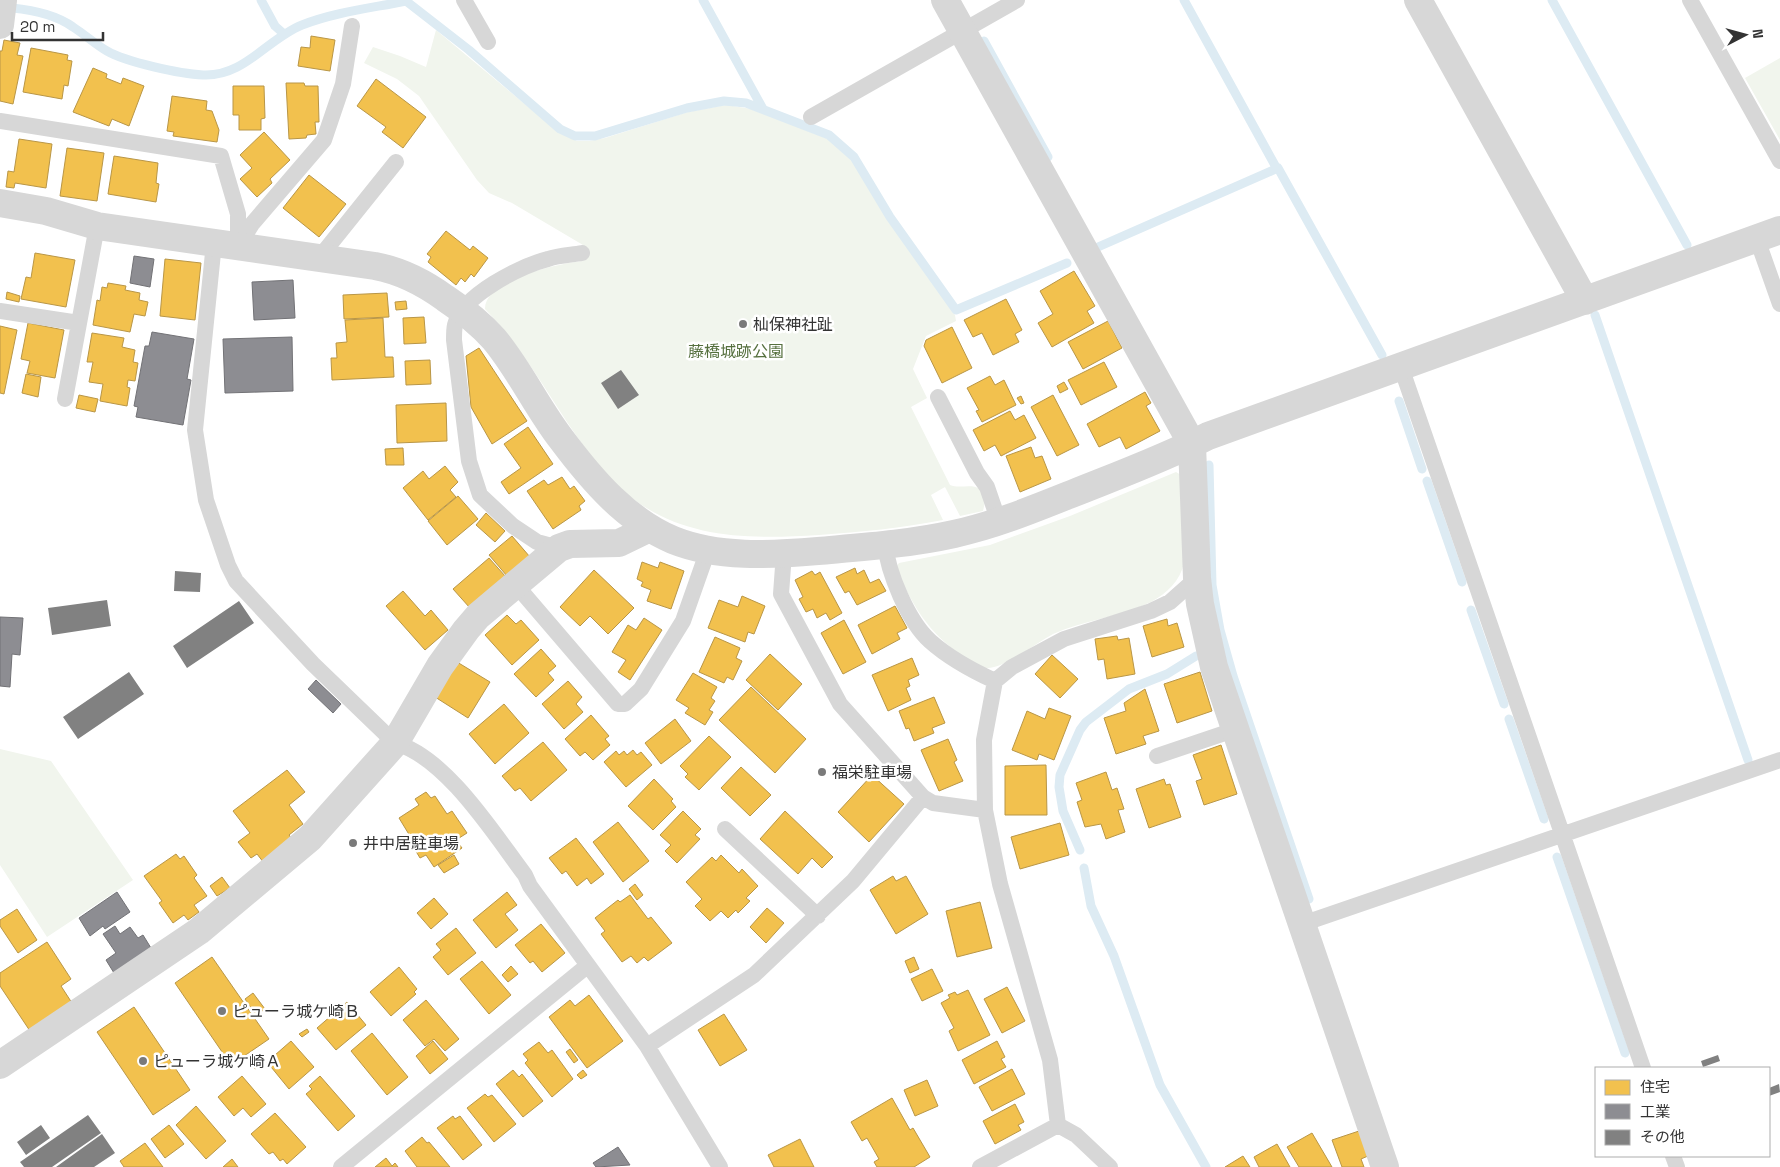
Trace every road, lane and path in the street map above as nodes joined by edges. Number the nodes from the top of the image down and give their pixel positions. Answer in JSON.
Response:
{"nodes":[{"id":1,"x":3,"y":0,"type":"edge"},
{"id":2,"x":464,"y":0,"type":"edge"},
{"id":3,"x":944,"y":0,"type":"edge"},
{"id":4,"x":1017,"y":0,"type":"edge"},
{"id":5,"x":1418,"y":0,"type":"edge"},
{"id":6,"x":1690,"y":0,"type":"edge"},
{"id":7,"x":0,"y":25,"type":"edge"},
{"id":8,"x":352,"y":26,"type":"dead end"},
{"id":9,"x":963,"y":32,"type":"junction"},
{"id":10,"x":488,"y":42,"type":"dead end"},
{"id":11,"x":811,"y":117,"type":"dead end"},
{"id":12,"x":0,"y":121,"type":"edge"},
{"id":13,"x":1780,"y":161,"type":"edge"},
{"id":14,"x":396,"y":162,"type":"dead end"},
{"id":15,"x":0,"y":204,"type":"edge"},
{"id":16,"x":97,"y":226,"type":"junction"},
{"id":17,"x":1769,"y":234,"type":"edge"},
{"id":18,"x":226,"y":245,"type":"junction"},
{"id":19,"x":582,"y":253,"type":"dead end"},
{"id":20,"x":319,"y":258,"type":"junction"},
{"id":21,"x":1585,"y":302,"type":"junction"},
{"id":22,"x":1780,"y":304,"type":"edge"},
{"id":23,"x":462,"y":310,"type":"junction"},
{"id":24,"x":0,"y":311,"type":"edge"},
{"id":25,"x":79,"y":323,"type":"junction"},
{"id":26,"x":1401,"y":367,"type":"junction"},
{"id":27,"x":938,"y":397,"type":"dead end"},
{"id":28,"x":65,"y":399,"type":"dead end"},
{"id":29,"x":1192,"y":444,"type":"junction"},
{"id":30,"x":999,"y":522,"type":"junction"},
{"id":31,"x":650,"y":528,"type":"junction"},
{"id":32,"x":885,"y":544,"type":"junction"},
{"id":33,"x":559,"y":548,"type":"junction"},
{"id":34,"x":708,"y":550,"type":"junction"},
{"id":35,"x":784,"y":554,"type":"junction"},
{"id":36,"x":1197,"y":578,"type":"junction"},
{"id":37,"x":516,"y":585,"type":"junction"},
{"id":38,"x":995,"y":681,"type":"junction"},
{"id":39,"x":1234,"y":730,"type":"junction"},
{"id":40,"x":395,"y":743,"type":"junction"},
{"id":41,"x":1157,"y":756,"type":"dead end"},
{"id":42,"x":1780,"y":760,"type":"edge"},
{"id":43,"x":924,"y":797,"type":"junction"},
{"id":44,"x":985,"y":810,"type":"junction"},
{"id":45,"x":726,"y":829,"type":"dead end"},
{"id":46,"x":1562,"y":835,"type":"junction"},
{"id":47,"x":818,"y":916,"type":"junction"},
{"id":48,"x":1302,"y":924,"type":"junction"},
{"id":49,"x":587,"y":966,"type":"junction"},
{"id":50,"x":648,"y":1046,"type":"junction"},
{"id":51,"x":0,"y":1065,"type":"edge"},
{"id":52,"x":1643,"y":1067,"type":"edge"},
{"id":53,"x":1058,"y":1126,"type":"junction"},
{"id":54,"x":341,"y":1167,"type":"edge"},
{"id":55,"x":720,"y":1167,"type":"edge"},
{"id":56,"x":980,"y":1167,"type":"edge"},
{"id":57,"x":1110,"y":1167,"type":"edge"},
{"id":58,"x":1386,"y":1167,"type":"edge"}],
"edges":[{"from":1,"to":7,"type":"street"},
{"from":2,"to":10,"type":"lane"},
{"from":3,"to":9,"type":"street"},
{"from":4,"to":9,"type":"lane"},
{"from":5,"to":21,"type":"street"},
{"from":6,"to":13,"type":"lane"},
{"from":8,"to":18,"type":"lane"},
{"from":9,"to":11,"type":"lane"},
{"from":9,"to":29,"type":"street"},
{"from":12,"to":18,"type":"lane"},
{"from":14,"to":20,"type":"lane"},
{"from":15,"to":16,"type":"street"},
{"from":16,"to":18,"type":"street"},
{"from":16,"to":25,"type":"lane"},
{"from":17,"to":21,"type":"street"},
{"from":17,"to":22,"type":"lane"},
{"from":18,"to":20,"type":"street"},
{"from":18,"to":40,"type":"lane"},
{"from":19,"to":23,"type":"lane"},
{"from":20,"to":23,"type":"street"},
{"from":21,"to":26,"type":"street"},
{"from":23,"to":31,"type":"street"},
{"from":23,"to":33,"type":"lane"},
{"from":24,"to":25,"type":"lane"},
{"from":25,"to":28,"type":"lane"},
{"from":26,"to":29,"type":"street"},
{"from":26,"to":46,"type":"lane"},
{"from":27,"to":30,"type":"lane"},
{"from":29,"to":30,"type":"street"},
{"from":29,"to":36,"type":"street"},
{"from":30,"to":32,"type":"street"},
{"from":31,"to":33,"type":"street"},
{"from":31,"to":34,"type":"street"},
{"from":32,"to":35,"type":"street"},
{"from":32,"to":38,"type":"lane"},
{"from":33,"to":37,"type":"street"},
{"from":34,"to":35,"type":"street"},
{"from":34,"to":37,"type":"lane"},
{"from":35,"to":43,"type":"lane"},
{"from":36,"to":38,"type":"lane"},
{"from":36,"to":39,"type":"street"},
{"from":37,"to":40,"type":"street"},
{"from":38,"to":44,"type":"lane"},
{"from":39,"to":41,"type":"lane"},
{"from":39,"to":48,"type":"street"},
{"from":40,"to":49,"type":"lane"},
{"from":40,"to":51,"type":"street"},
{"from":42,"to":46,"type":"lane"},
{"from":43,"to":44,"type":"lane"},
{"from":43,"to":47,"type":"lane"},
{"from":44,"to":53,"type":"lane"},
{"from":45,"to":47,"type":"lane"},
{"from":46,"to":48,"type":"lane"},
{"from":46,"to":52,"type":"lane"},
{"from":47,"to":50,"type":"lane"},
{"from":48,"to":58,"type":"street"},
{"from":49,"to":50,"type":"lane"},
{"from":49,"to":54,"type":"lane"},
{"from":50,"to":55,"type":"lane"},
{"from":53,"to":56,"type":"lane"},
{"from":53,"to":57,"type":"lane"}]}
